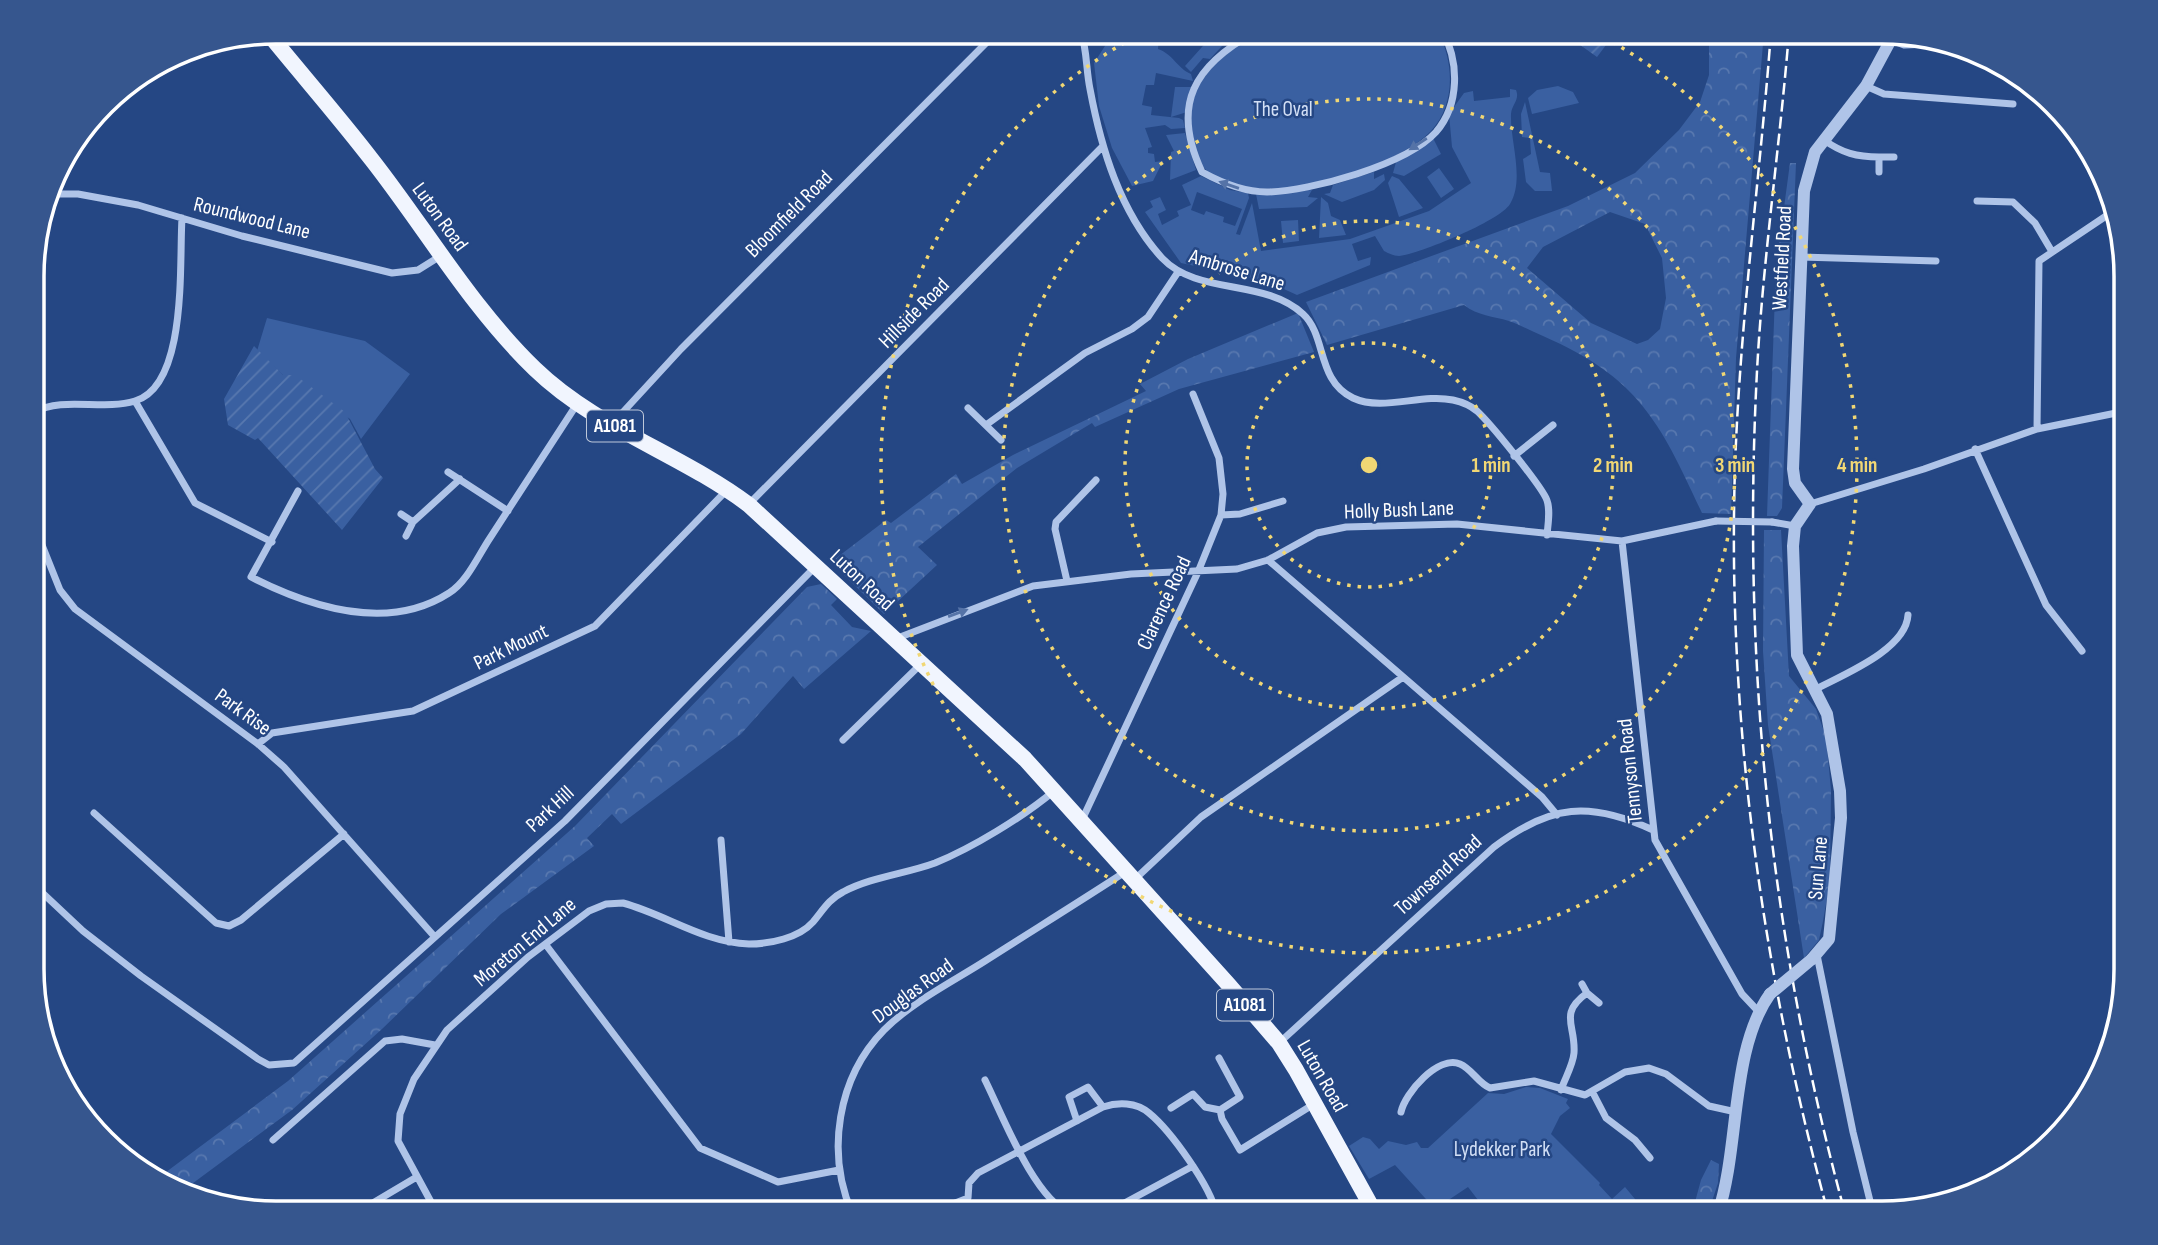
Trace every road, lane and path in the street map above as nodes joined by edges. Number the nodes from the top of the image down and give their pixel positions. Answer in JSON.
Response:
{"nodes":[{"id":1,"x":277,"y":44,"type":"edge"},
{"id":2,"x":985,"y":44,"type":"edge"},
{"id":3,"x":1083,"y":44,"type":"edge"},
{"id":4,"x":1232,"y":44,"type":"edge"},
{"id":5,"x":1448,"y":44,"type":"edge"},
{"id":6,"x":1888,"y":44,"type":"edge"},
{"id":7,"x":1866,"y":86,"type":"junction"},
{"id":8,"x":2013,"y":104,"type":"dead end"},
{"id":9,"x":1824,"y":140,"type":"junction"},
{"id":10,"x":1103,"y":146,"type":"junction"},
{"id":11,"x":1879,"y":157,"type":"junction"},
{"id":12,"x":1894,"y":157,"type":"dead end"},
{"id":13,"x":1879,"y":172,"type":"dead end"},
{"id":14,"x":58,"y":195,"type":"edge"},
{"id":15,"x":1977,"y":201,"type":"dead end"},
{"id":16,"x":2106,"y":216,"type":"edge"},
{"id":17,"x":182,"y":218,"type":"junction"},
{"id":18,"x":2051,"y":250,"type":"junction"},
{"id":19,"x":442,"y":255,"type":"junction"},
{"id":20,"x":1801,"y":257,"type":"junction"},
{"id":21,"x":1936,"y":261,"type":"dead end"},
{"id":22,"x":1178,"y":272,"type":"junction"},
{"id":23,"x":1193,"y":394,"type":"dead end"},
{"id":24,"x":135,"y":401,"type":"junction"},
{"id":25,"x":577,"y":404,"type":"junction"},
{"id":26,"x":44,"y":408,"type":"edge"},
{"id":27,"x":968,"y":408,"type":"dead end"},
{"id":28,"x":2114,"y":413,"type":"edge"},
{"id":29,"x":612,"y":424,"type":"junction"},
{"id":30,"x":986,"y":425,"type":"junction"},
{"id":31,"x":1553,"y":425,"type":"dead end"},
{"id":32,"x":2037,"y":429,"type":"junction"},
{"id":33,"x":1001,"y":440,"type":"dead end"},
{"id":34,"x":1975,"y":449,"type":"junction"},
{"id":35,"x":1514,"y":456,"type":"junction"},
{"id":36,"x":449,"y":472,"type":"dead end"},
{"id":37,"x":460,"y":479,"type":"junction"},
{"id":38,"x":1096,"y":480,"type":"dead end"},
{"id":39,"x":728,"y":489,"type":"junction"},
{"id":40,"x":298,"y":491,"type":"dead end"},
{"id":41,"x":1283,"y":501,"type":"dead end"},
{"id":42,"x":749,"y":505,"type":"junction"},
{"id":43,"x":1810,"y":505,"type":"junction"},
{"id":44,"x":508,"y":511,"type":"junction"},
{"id":45,"x":401,"y":514,"type":"dead end"},
{"id":46,"x":1222,"y":515,"type":"junction"},
{"id":47,"x":413,"y":522,"type":"junction"},
{"id":48,"x":1795,"y":526,"type":"junction"},
{"id":49,"x":1547,"y":535,"type":"junction"},
{"id":50,"x":405,"y":536,"type":"dead end"},
{"id":51,"x":1622,"y":541,"type":"junction"},
{"id":52,"x":272,"y":542,"type":"junction"},
{"id":53,"x":44,"y":549,"type":"edge"},
{"id":54,"x":1268,"y":561,"type":"junction"},
{"id":55,"x":816,"y":566,"type":"junction"},
{"id":56,"x":1198,"y":572,"type":"junction"},
{"id":57,"x":1067,"y":581,"type":"junction"},
{"id":58,"x":1908,"y":615,"type":"dead end"},
{"id":59,"x":894,"y":639,"type":"junction"},
{"id":60,"x":2082,"y":651,"type":"dead end"},
{"id":61,"x":922,"y":663,"type":"junction"},
{"id":62,"x":1403,"y":677,"type":"junction"},
{"id":63,"x":1815,"y":691,"type":"junction"},
{"id":64,"x":843,"y":740,"type":"dead end"},
{"id":65,"x":258,"y":744,"type":"junction"},
{"id":66,"x":1056,"y":790,"type":"junction"},
{"id":67,"x":94,"y":813,"type":"dead end"},
{"id":68,"x":1557,"y":815,"type":"junction"},
{"id":69,"x":1082,"y":820,"type":"junction"},
{"id":70,"x":1653,"y":830,"type":"junction"},
{"id":71,"x":344,"y":834,"type":"junction"},
{"id":72,"x":721,"y":840,"type":"dead end"},
{"id":73,"x":1129,"y":876,"type":"junction"},
{"id":74,"x":44,"y":894,"type":"edge"},
{"id":75,"x":434,"y":936,"type":"junction"},
{"id":76,"x":729,"y":942,"type":"junction"},
{"id":77,"x":546,"y":945,"type":"junction"},
{"id":78,"x":1815,"y":957,"type":"junction"},
{"id":79,"x":1581,"y":984,"type":"dead end"},
{"id":80,"x":1587,"y":993,"type":"junction"},
{"id":81,"x":1599,"y":1003,"type":"dead end"},
{"id":82,"x":1758,"y":1011,"type":"junction"},
{"id":83,"x":1279,"y":1044,"type":"junction"},
{"id":84,"x":435,"y":1045,"type":"junction"},
{"id":85,"x":1219,"y":1058,"type":"dead end"},
{"id":86,"x":985,"y":1080,"type":"dead end"},
{"id":87,"x":1561,"y":1090,"type":"junction"},
{"id":88,"x":1593,"y":1093,"type":"junction"},
{"id":89,"x":1315,"y":1104,"type":"junction"},
{"id":90,"x":1102,"y":1107,"type":"junction"},
{"id":91,"x":1171,"y":1108,"type":"dead end"},
{"id":92,"x":1220,"y":1110,"type":"junction"},
{"id":93,"x":1401,"y":1112,"type":"dead end"},
{"id":94,"x":1736,"y":1112,"type":"junction"},
{"id":95,"x":1077,"y":1121,"type":"junction"},
{"id":96,"x":274,"y":1140,"type":"dead end"},
{"id":97,"x":1021,"y":1152,"type":"junction"},
{"id":98,"x":1650,"y":1158,"type":"dead end"},
{"id":99,"x":1193,"y":1166,"type":"junction"},
{"id":100,"x":839,"y":1170,"type":"junction"},
{"id":101,"x":415,"y":1178,"type":"junction"},
{"id":102,"x":376,"y":1201,"type":"edge"},
{"id":103,"x":429,"y":1201,"type":"edge"},
{"id":104,"x":848,"y":1201,"type":"edge"},
{"id":105,"x":964,"y":1201,"type":"edge"},
{"id":106,"x":1053,"y":1201,"type":"edge"},
{"id":107,"x":1128,"y":1201,"type":"edge"},
{"id":108,"x":1213,"y":1201,"type":"edge"},
{"id":109,"x":1368,"y":1201,"type":"edge"},
{"id":110,"x":1721,"y":1201,"type":"edge"},
{"id":111,"x":1870,"y":1201,"type":"edge"}],
"edges":[{"from":1,"to":19,"type":"main road","name":"Luton Road","number":"A1081"},
{"from":2,"to":29,"type":"street","name":"Bloomfield Road"},
{"from":3,"to":10,"type":"street","name":"Ambrose Lane"},
{"from":5,"to":4,"type":"street","one_way":true},
{"from":6,"to":7,"type":"street","name":"Westfield Road"},
{"from":7,"to":8,"type":"street"},
{"from":7,"to":9,"type":"street","name":"Westfield Road"},
{"from":9,"to":11,"type":"street"},
{"from":9,"to":20,"type":"street","name":"Westfield Road"},
{"from":10,"to":22,"type":"street","name":"Ambrose Lane"},
{"from":10,"to":42,"type":"street","name":"Hillside Road"},
{"from":11,"to":12,"type":"street"},
{"from":11,"to":13,"type":"street"},
{"from":14,"to":17,"type":"street","name":"Roundwood Lane"},
{"from":15,"to":18,"type":"street"},
{"from":16,"to":18,"type":"street"},
{"from":17,"to":19,"type":"street","name":"Roundwood Lane"},
{"from":17,"to":24,"type":"street"},
{"from":18,"to":32,"type":"street"},
{"from":19,"to":25,"type":"main road","name":"Luton Road","number":"A1081"},
{"from":20,"to":21,"type":"street"},
{"from":20,"to":43,"type":"street","name":"Westfield Road"},
{"from":22,"to":30,"type":"street"},
{"from":22,"to":35,"type":"street","name":"Ambrose Lane"},
{"from":23,"to":46,"type":"street","name":"Clarence Road"},
{"from":24,"to":26,"type":"street"},
{"from":24,"to":52,"type":"street"},
{"from":25,"to":29,"type":"main road","name":"Luton Road","number":"A1081"},
{"from":25,"to":44,"type":"street"},
{"from":27,"to":30,"type":"street"},
{"from":28,"to":32,"type":"street"},
{"from":29,"to":39,"type":"main road","name":"Luton Road","number":"A1081"},
{"from":30,"to":33,"type":"street"},
{"from":31,"to":35,"type":"street"},
{"from":32,"to":34,"type":"street"},
{"from":34,"to":43,"type":"street"},
{"from":34,"to":60,"type":"street"},
{"from":35,"to":49,"type":"street","name":"Ambrose Lane"},
{"from":36,"to":37,"type":"street"},
{"from":37,"to":44,"type":"street"},
{"from":37,"to":47,"type":"street"},
{"from":38,"to":57,"type":"street"},
{"from":39,"to":42,"type":"main road","name":"Luton Road","number":"A1081"},
{"from":39,"to":65,"type":"street","name":"Park Mount"},
{"from":40,"to":52,"type":"street"},
{"from":41,"to":46,"type":"street"},
{"from":42,"to":55,"type":"main road","name":"Luton Road","number":"A1081"},
{"from":43,"to":48,"type":"street"},
{"from":44,"to":52,"type":"street"},
{"from":45,"to":47,"type":"street"},
{"from":46,"to":56,"type":"street","name":"Clarence Road"},
{"from":47,"to":50,"type":"street"},
{"from":48,"to":51,"type":"street","name":"Holly Bush Lane","bridge":true},
{"from":48,"to":63,"type":"street","name":"Sun Lane"},
{"from":49,"to":51,"type":"street","name":"Holly Bush Lane"},
{"from":49,"to":54,"type":"street","name":"Holly Bush Lane"},
{"from":51,"to":70,"type":"street","name":"Tennyson Road"},
{"from":53,"to":65,"type":"street","name":"Park Rise"},
{"from":54,"to":56,"type":"street","name":"Holly Bush Lane"},
{"from":54,"to":62,"type":"street"},
{"from":55,"to":59,"type":"main road","name":"Luton Road","number":"A1081"},
{"from":55,"to":75,"type":"street","name":"Park Hill"},
{"from":56,"to":57,"type":"street","name":"Holly Bush Lane"},
{"from":56,"to":69,"type":"street","name":"Clarence Road"},
{"from":59,"to":57,"type":"street","name":"Holly Bush Lane","one_way":true},
{"from":58,"to":63,"type":"street"},
{"from":59,"to":61,"type":"main road","name":"Luton Road","number":"A1081"},
{"from":61,"to":64,"type":"street"},
{"from":61,"to":66,"type":"main road","name":"Luton Road","number":"A1081"},
{"from":62,"to":68,"type":"street"},
{"from":62,"to":73,"type":"street","name":"Douglas Road"},
{"from":63,"to":78,"type":"street","name":"Sun Lane"},
{"from":65,"to":71,"type":"street","name":"Park Rise"},
{"from":66,"to":69,"type":"main road","name":"Luton Road","number":"A1081"},
{"from":66,"to":76,"type":"street","name":"Moreton End Lane"},
{"from":67,"to":71,"type":"street"},
{"from":68,"to":70,"type":"street","name":"Townsend Road"},
{"from":68,"to":83,"type":"street","name":"Townsend Road"},
{"from":69,"to":73,"type":"main road","name":"Luton Road","number":"A1081"},
{"from":70,"to":82,"type":"street","name":"Tennyson Road"},
{"from":71,"to":75,"type":"street","name":"Park Rise"},
{"from":72,"to":76,"type":"street"},
{"from":73,"to":83,"type":"main road","name":"Luton Road","number":"A1081"},
{"from":73,"to":100,"type":"street","name":"Douglas Road"},
{"from":74,"to":75,"type":"street","name":"Park Hill"},
{"from":76,"to":77,"type":"street","name":"Moreton End Lane"},
{"from":77,"to":84,"type":"street","name":"Moreton End Lane"},
{"from":77,"to":100,"type":"street"},
{"from":78,"to":82,"type":"street","name":"Sun Lane","bridge":true},
{"from":78,"to":111,"type":"street"},
{"from":79,"to":80,"type":"street"},
{"from":80,"to":81,"type":"street"},
{"from":80,"to":87,"type":"street"},
{"from":82,"to":94,"type":"street","name":"Sun Lane"},
{"from":83,"to":89,"type":"main road","name":"Luton Road","number":"A1081"},
{"from":84,"to":96,"type":"street"},
{"from":84,"to":101,"type":"street","name":"Moreton End Lane"},
{"from":85,"to":92,"type":"street"},
{"from":86,"to":97,"type":"street"},
{"from":87,"to":88,"type":"street"},
{"from":87,"to":93,"type":"street"},
{"from":88,"to":94,"type":"street"},
{"from":88,"to":98,"type":"street"},
{"from":89,"to":92,"type":"street"},
{"from":89,"to":109,"type":"main road","name":"Luton Road","number":"A1081"},
{"from":90,"to":95,"type":"street"},
{"from":90,"to":95,"type":"street"},
{"from":90,"to":99,"type":"street"},
{"from":91,"to":92,"type":"street"},
{"from":94,"to":110,"type":"street","name":"Sun Lane"},
{"from":95,"to":97,"type":"street"},
{"from":97,"to":105,"type":"street"},
{"from":97,"to":106,"type":"street"},
{"from":99,"to":107,"type":"street"},
{"from":99,"to":108,"type":"street"},
{"from":100,"to":104,"type":"street","name":"Douglas Road"},
{"from":101,"to":102,"type":"street"},
{"from":101,"to":103,"type":"street","name":"Moreton End Lane"}]}
